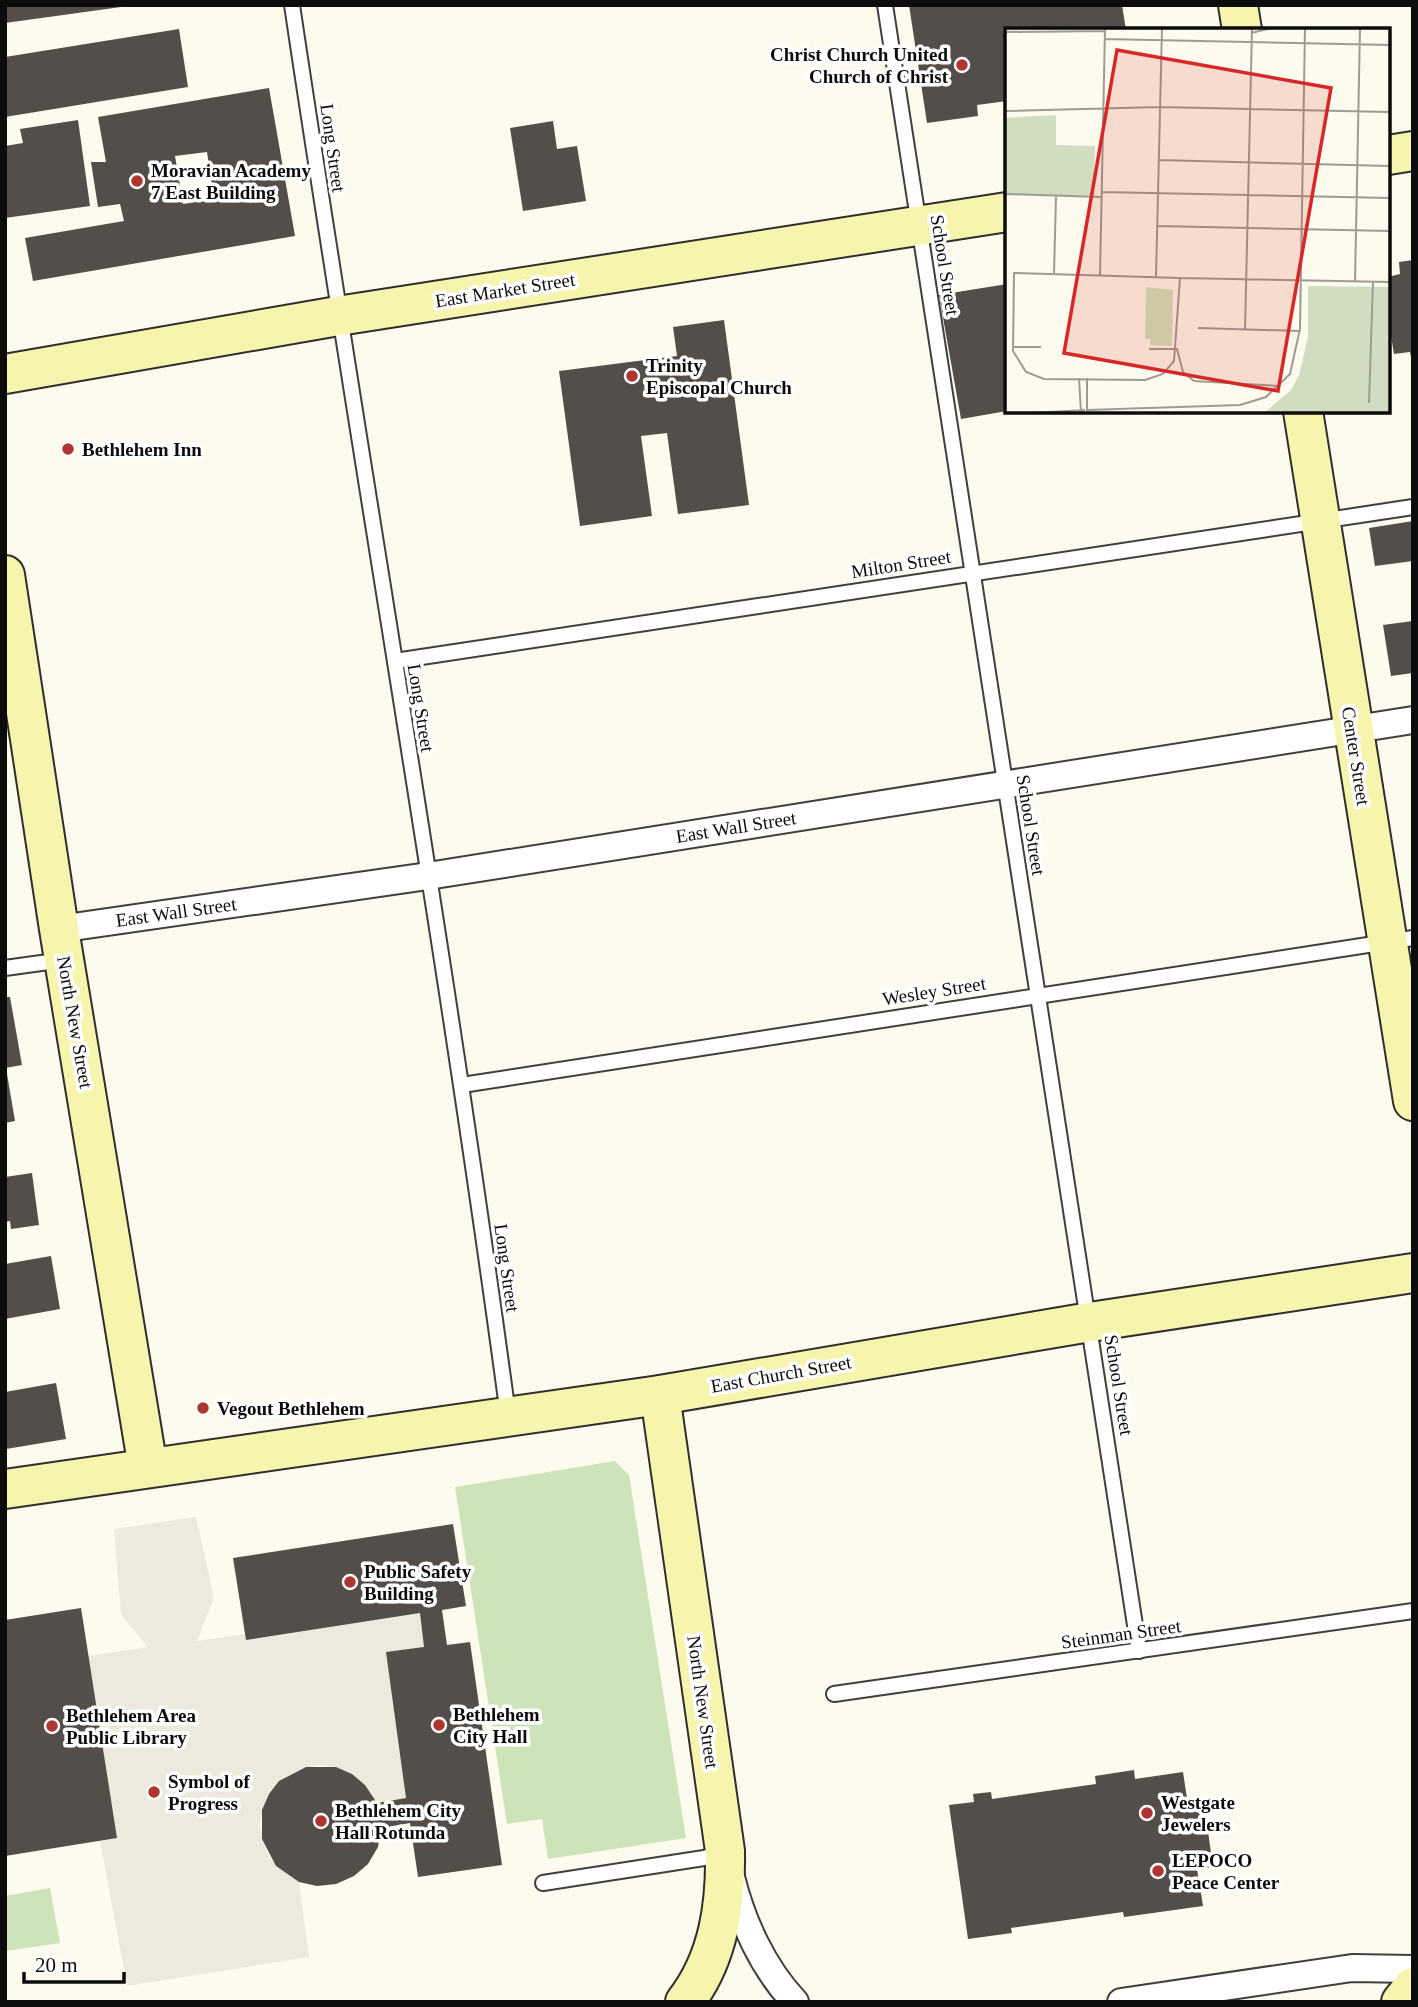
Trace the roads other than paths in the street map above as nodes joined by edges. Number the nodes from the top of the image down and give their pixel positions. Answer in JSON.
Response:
{"nodes":[{"id":1,"x":292,"y":5,"type":"edge"},
{"id":2,"x":885,"y":5,"type":"edge"},
{"id":3,"x":1238,"y":5,"type":"edge"},
{"id":4,"x":1242,"y":28,"type":"edge"},
{"id":5,"x":1413,"y":151,"type":"edge"},
{"id":6,"x":1390,"y":155,"type":"edge"},
{"id":7,"x":1005,"y":212,"type":"edge"},
{"id":8,"x":920,"y":226,"type":"junction"},
{"id":9,"x":338,"y":316,"type":"junction"},
{"id":10,"x":5,"y":374,"type":"edge"},
{"id":11,"x":1303,"y":413,"type":"edge"},
{"id":12,"x":1413,"y":508,"type":"edge"},
{"id":13,"x":1321,"y":521,"type":"junction"},
{"id":14,"x":973,"y":572,"type":"junction"},
{"id":15,"x":5,"y":575,"type":"edge"},
{"id":16,"x":395,"y":661,"type":"junction"},
{"id":17,"x":1413,"y":720,"type":"edge"},
{"id":18,"x":1352,"y":729,"type":"junction"},
{"id":19,"x":1004,"y":785,"type":"junction"},
{"id":20,"x":428,"y":876,"type":"junction"},
{"id":21,"x":1399,"y":940,"type":"edge"},
{"id":22,"x":61,"y":944,"type":"junction"},
{"id":23,"x":5,"y":968,"type":"edge"},
{"id":24,"x":1039,"y":994,"type":"junction"},
{"id":25,"x":461,"y":1085,"type":"junction"},
{"id":26,"x":1413,"y":1101,"type":"edge"},
{"id":27,"x":1413,"y":1273,"type":"edge"},
{"id":28,"x":1090,"y":1322,"type":"junction"},
{"id":29,"x":660,"y":1395,"type":"junction"},
{"id":30,"x":508,"y":1416,"type":"junction"},
{"id":31,"x":148,"y":1468,"type":"junction"},
{"id":32,"x":5,"y":1489,"type":"edge"},
{"id":33,"x":1413,"y":1611,"type":"edge"},
{"id":34,"x":1139,"y":1651,"type":"junction"},
{"id":35,"x":835,"y":1694,"type":"dead end"},
{"id":36,"x":724,"y":1850,"type":"junction"},
{"id":37,"x":543,"y":1883,"type":"dead end"},
{"id":38,"x":1413,"y":1969,"type":"edge"},
{"id":39,"x":1413,"y":1987,"type":"edge"},
{"id":40,"x":685,"y":2002,"type":"edge"},
{"id":41,"x":795,"y":2002,"type":"edge"},
{"id":42,"x":1121,"y":2002,"type":"edge"},
{"id":43,"x":1401,"y":2002,"type":"edge"}],
"edges":[{"from":1,"to":9,"type":"lane","name":"Long Street"},
{"from":2,"to":8,"type":"lane","name":"School Street"},
{"from":3,"to":4,"type":"main road"},
{"from":5,"to":6,"type":"main road"},
{"from":7,"to":8,"type":"main road","name":"East Market Street"},
{"from":8,"to":9,"type":"main road","name":"East Market Street"},
{"from":8,"to":14,"type":"lane","name":"School Street"},
{"from":9,"to":10,"type":"main road","name":"East Market Street"},
{"from":9,"to":16,"type":"lane","name":"Long Street"},
{"from":11,"to":13,"type":"main road","name":"Center Street"},
{"from":12,"to":13,"type":"lane","name":"Milton Street"},
{"from":13,"to":14,"type":"lane","name":"Milton Street"},
{"from":13,"to":18,"type":"main road","name":"Center Street"},
{"from":14,"to":16,"type":"lane","name":"Milton Street"},
{"from":14,"to":19,"type":"lane","name":"School Street"},
{"from":15,"to":22,"type":"main road","name":"North New Street"},
{"from":16,"to":20,"type":"lane","name":"Long Street"},
{"from":17,"to":18,"type":"street","name":"East Wall Street"},
{"from":18,"to":19,"type":"street","name":"East Wall Street"},
{"from":18,"to":21,"type":"main road","name":"Center Street"},
{"from":19,"to":20,"type":"street","name":"East Wall Street"},
{"from":19,"to":24,"type":"lane","name":"School Street"},
{"from":20,"to":22,"type":"street","name":"East Wall Street"},
{"from":20,"to":25,"type":"lane","name":"Long Street"},
{"from":21,"to":24,"type":"lane","name":"Wesley Street"},
{"from":21,"to":26,"type":"main road","name":"Center Street"},
{"from":22,"to":23,"type":"lane"},
{"from":22,"to":31,"type":"main road","name":"North New Street"},
{"from":24,"to":25,"type":"lane","name":"Wesley Street"},
{"from":24,"to":28,"type":"lane","name":"School Street"},
{"from":25,"to":30,"type":"lane","name":"Long Street"},
{"from":27,"to":28,"type":"main road","name":"East Church Street"},
{"from":28,"to":29,"type":"main road","name":"East Church Street"},
{"from":28,"to":34,"type":"lane","name":"School Street"},
{"from":29,"to":30,"type":"main road","name":"East Church Street"},
{"from":29,"to":36,"type":"main road","name":"North New Street"},
{"from":30,"to":31,"type":"main road","name":"East Church Street"},
{"from":31,"to":32,"type":"main road","name":"East Church Street"},
{"from":33,"to":34,"type":"lane","name":"Steinman Street"},
{"from":34,"to":35,"type":"lane","name":"Steinman Street"},
{"from":36,"to":37,"type":"lane"},
{"from":36,"to":40,"type":"main road","name":"North New Street"},
{"from":36,"to":41,"type":"street"},
{"from":38,"to":42,"type":"street"},
{"from":39,"to":43,"type":"main road"}]}
